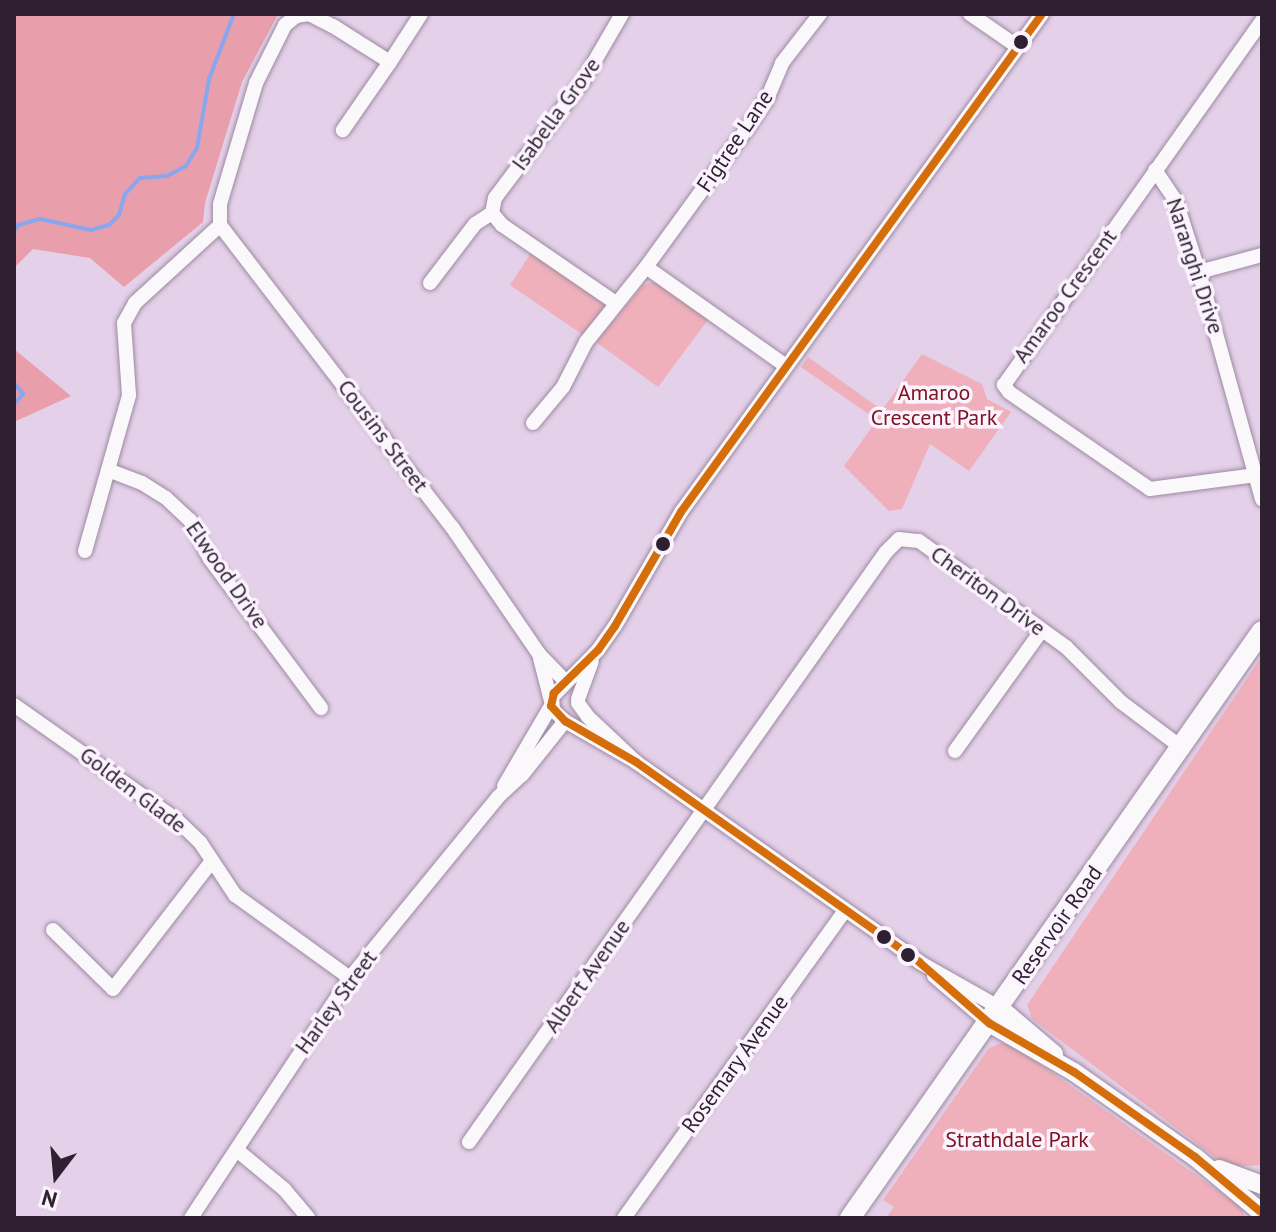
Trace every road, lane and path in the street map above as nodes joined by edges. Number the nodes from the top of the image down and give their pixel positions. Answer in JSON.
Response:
{"nodes":[{"id":1,"x":421,"y":14,"type":"edge"},
{"id":2,"x":622,"y":14,"type":"edge"},
{"id":3,"x":820,"y":14,"type":"edge"},
{"id":4,"x":970,"y":14,"type":"edge"},
{"id":5,"x":1042,"y":14,"type":"edge"},
{"id":6,"x":1262,"y":20,"type":"edge"},
{"id":7,"x":1018,"y":47,"type":"junction"},
{"id":8,"x":390,"y":62,"type":"junction"},
{"id":9,"x":343,"y":130,"type":"dead end"},
{"id":10,"x":1155,"y":170,"type":"junction"},
{"id":11,"x":492,"y":213,"type":"junction"},
{"id":12,"x":220,"y":225,"type":"junction"},
{"id":13,"x":1262,"y":255,"type":"edge"},
{"id":14,"x":646,"y":267,"type":"junction"},
{"id":15,"x":1199,"y":272,"type":"junction"},
{"id":16,"x":430,"y":283,"type":"dead end"},
{"id":17,"x":616,"y":303,"type":"junction"},
{"id":18,"x":786,"y":366,"type":"junction"},
{"id":19,"x":533,"y":423,"type":"dead end"},
{"id":20,"x":108,"y":470,"type":"junction"},
{"id":21,"x":1256,"y":475,"type":"junction"},
{"id":22,"x":1262,"y":499,"type":"edge"},
{"id":23,"x":85,"y":551,"type":"dead end"},
{"id":24,"x":1042,"y":630,"type":"junction"},
{"id":25,"x":1262,"y":631,"type":"edge"},
{"id":26,"x":598,"y":650,"type":"junction"},
{"id":27,"x":539,"y":654,"type":"junction"},
{"id":28,"x":566,"y":681,"type":"junction"},
{"id":29,"x":578,"y":701,"type":"junction"},
{"id":30,"x":551,"y":703,"type":"junction"},
{"id":31,"x":14,"y":705,"type":"edge"},
{"id":32,"x":321,"y":708,"type":"dead end"},
{"id":33,"x":566,"y":721,"type":"junction"},
{"id":34,"x":1181,"y":747,"type":"junction"},
{"id":35,"x":955,"y":751,"type":"dead end"},
{"id":36,"x":636,"y":762,"type":"junction"},
{"id":37,"x":498,"y":797,"type":"junction"},
{"id":38,"x":704,"y":810,"type":"junction"},
{"id":39,"x":211,"y":862,"type":"junction"},
{"id":40,"x":845,"y":910,"type":"junction"},
{"id":41,"x":53,"y":930,"type":"dead end"},
{"id":42,"x":350,"y":978,"type":"junction"},
{"id":43,"x":994,"y":1015,"type":"junction"},
{"id":44,"x":469,"y":1142,"type":"dead end"},
{"id":45,"x":238,"y":1151,"type":"junction"},
{"id":46,"x":1195,"y":1157,"type":"junction"},
{"id":47,"x":1262,"y":1185,"type":"edge"},
{"id":48,"x":1262,"y":1213,"type":"edge"},
{"id":49,"x":191,"y":1218,"type":"edge"},
{"id":50,"x":308,"y":1218,"type":"edge"},
{"id":51,"x":624,"y":1218,"type":"edge"},
{"id":52,"x":850,"y":1218,"type":"edge"}],
"edges":[{"from":1,"to":8,"type":"street"},
{"from":2,"to":11,"type":"street","name":"Isabella Grove"},
{"from":3,"to":14,"type":"street","name":"Figtree Lane"},
{"from":4,"to":7,"type":"street"},
{"from":5,"to":7,"type":"street"},
{"from":6,"to":10,"type":"street"},
{"from":7,"to":18,"type":"street"},
{"from":8,"to":9,"type":"street"},
{"from":8,"to":12,"type":"street"},
{"from":10,"to":15,"type":"street","name":"Naranghi Drive"},
{"from":10,"to":21,"type":"street","name":"Amaroo Crescent"},
{"from":11,"to":16,"type":"street","name":"Isabella Grove"},
{"from":11,"to":17,"type":"street"},
{"from":12,"to":20,"type":"street"},
{"from":12,"to":27,"type":"street","name":"Cousins Street"},
{"from":13,"to":15,"type":"street"},
{"from":14,"to":17,"type":"street","name":"Figtree Lane"},
{"from":14,"to":18,"type":"street"},
{"from":15,"to":21,"type":"street","name":"Naranghi Drive"},
{"from":17,"to":19,"type":"street","name":"Figtree Lane"},
{"from":18,"to":26,"type":"street"},
{"from":20,"to":23,"type":"street"},
{"from":20,"to":32,"type":"street","name":"Elwood Drive"},
{"from":21,"to":22,"type":"street","name":"Naranghi Drive"},
{"from":24,"to":34,"type":"street","name":"Cheriton Drive"},
{"from":24,"to":35,"type":"street"},
{"from":24,"to":38,"type":"street","name":"Cheriton Drive"},
{"from":25,"to":34,"type":"main road","name":"Reservoir Road"},
{"from":26,"to":28,"type":"street"},
{"from":26,"to":29,"type":"street"},
{"from":27,"to":28,"type":"street","name":"Cousins Street"},
{"from":27,"to":30,"type":"street","name":"Cousins Street"},
{"from":28,"to":29,"type":"street","name":"Cousins Street"},
{"from":28,"to":30,"type":"street","name":"Harley Street"},
{"from":29,"to":33,"type":"street","name":"Harley Street"},
{"from":29,"to":36,"type":"street"},
{"from":30,"to":33,"type":"street"},
{"from":30,"to":37,"type":"street","name":"Harley Street"},
{"from":31,"to":39,"type":"street","name":"Golden Glade"},
{"from":33,"to":36,"type":"street"},
{"from":33,"to":37,"type":"street","name":"Harley Street"},
{"from":34,"to":43,"type":"main road","name":"Reservoir Road"},
{"from":36,"to":38,"type":"street"},
{"from":37,"to":42,"type":"street","name":"Harley Street"},
{"from":38,"to":40,"type":"street"},
{"from":38,"to":44,"type":"street","name":"Albert Avenue"},
{"from":39,"to":41,"type":"street"},
{"from":39,"to":42,"type":"street","name":"Golden Glade"},
{"from":40,"to":43,"type":"street"},
{"from":40,"to":51,"type":"street","name":"Rosemary Avenue"},
{"from":42,"to":45,"type":"street","name":"Harley Street"},
{"from":43,"to":46,"type":"street"},
{"from":43,"to":52,"type":"main road","name":"Reservoir Road"},
{"from":45,"to":49,"type":"street","name":"Harley Street"},
{"from":45,"to":50,"type":"street"},
{"from":46,"to":47,"type":"street"},
{"from":46,"to":48,"type":"street"}]}
